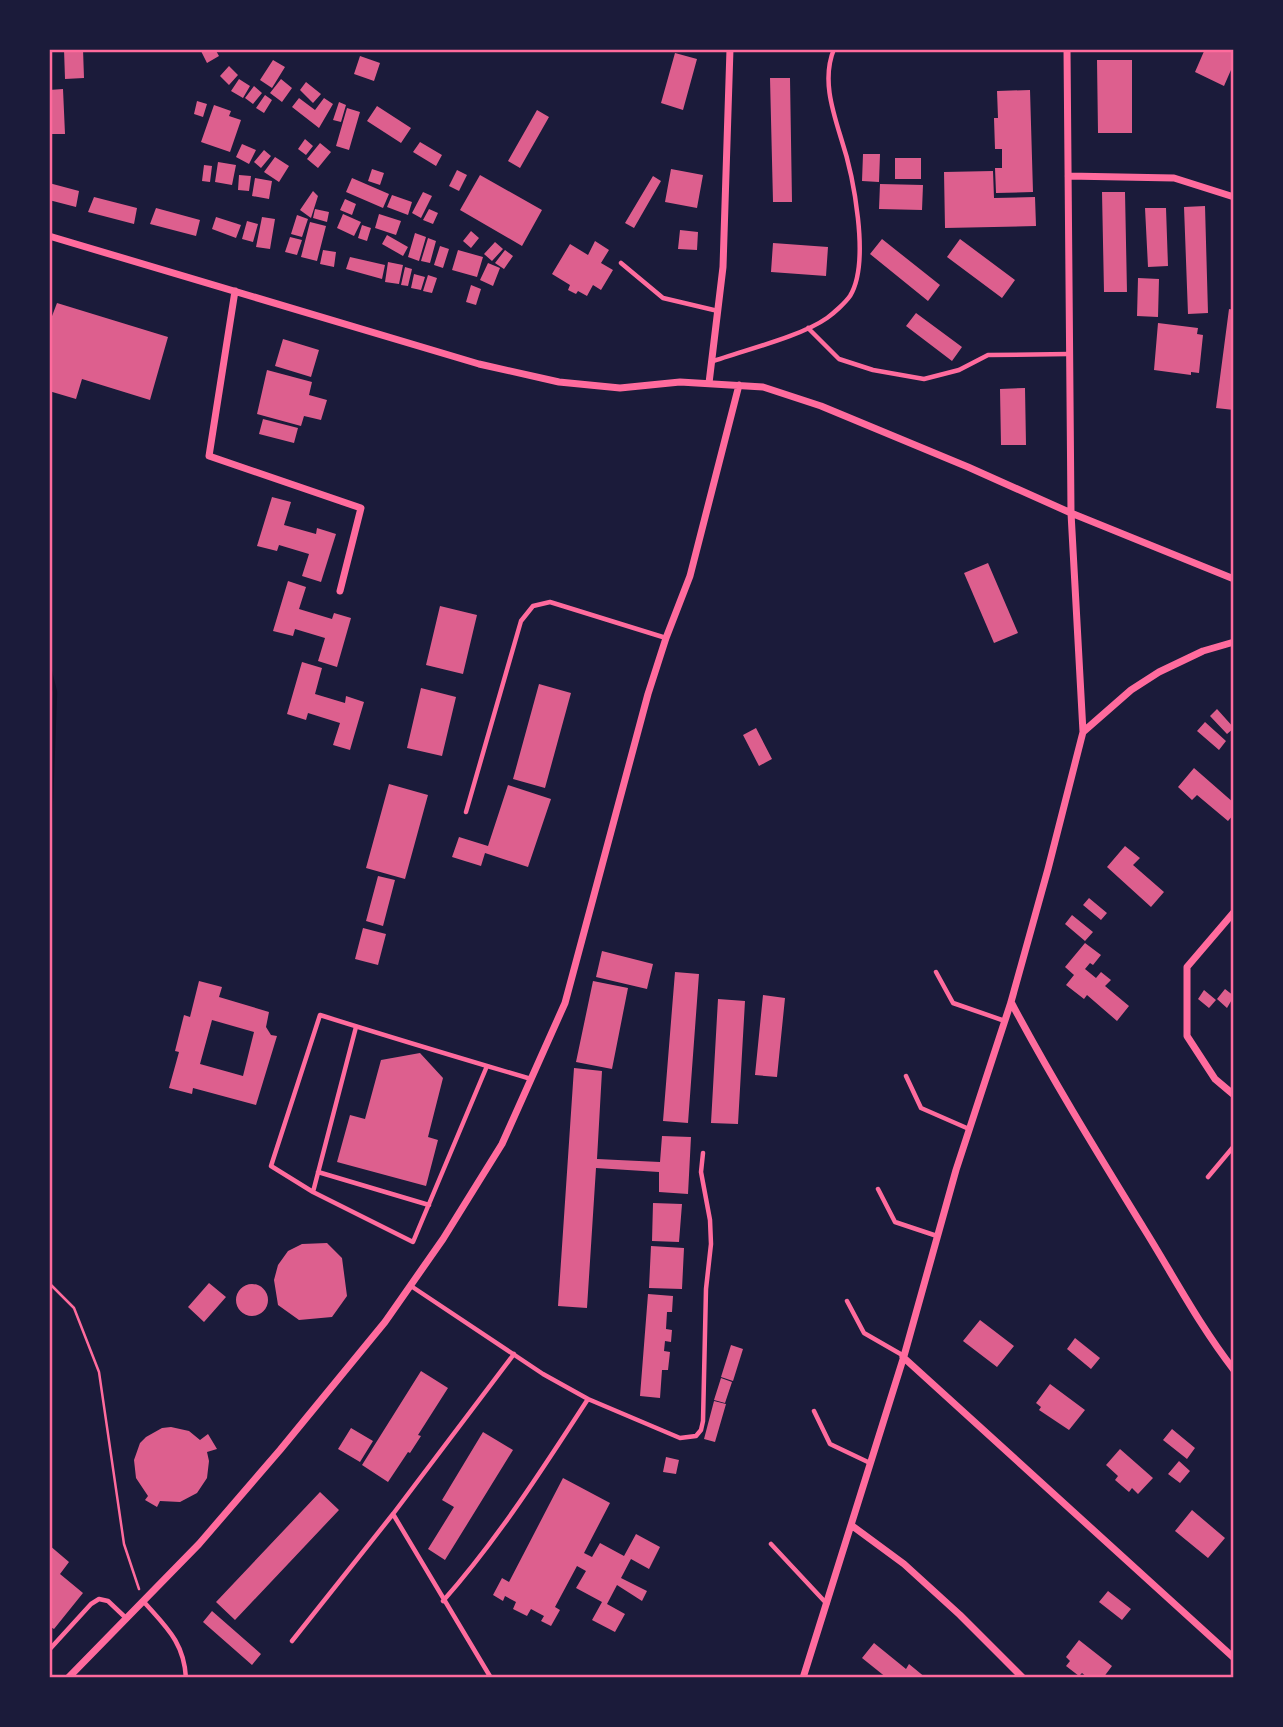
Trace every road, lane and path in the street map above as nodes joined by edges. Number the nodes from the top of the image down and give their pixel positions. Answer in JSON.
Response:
{"nodes":[{"id":1,"x":730,"y":49,"type":"edge"},
{"id":2,"x":834,"y":49,"type":"edge"},
{"id":3,"x":1067,"y":49,"type":"edge"},
{"id":4,"x":1068,"y":176,"type":"junction"},
{"id":5,"x":1234,"y":197,"type":"edge"},
{"id":6,"x":49,"y":236,"type":"edge"},
{"id":7,"x":621,"y":263,"type":"dead end"},
{"id":8,"x":235,"y":291,"type":"junction"},
{"id":9,"x":718,"y":311,"type":"junction"},
{"id":10,"x":808,"y":328,"type":"junction"},
{"id":11,"x":1069,"y":354,"type":"junction"},
{"id":12,"x":712,"y":362,"type":"junction"},
{"id":13,"x":709,"y":383,"type":"junction"},
{"id":14,"x":739,"y":385,"type":"junction"},
{"id":15,"x":1071,"y":513,"type":"junction"},
{"id":16,"x":1234,"y":579,"type":"edge"},
{"id":17,"x":340,"y":590,"type":"dead end"},
{"id":18,"x":666,"y":638,"type":"junction"},
{"id":19,"x":1234,"y":642,"type":"edge"},
{"id":20,"x":1083,"y":732,"type":"junction"},
{"id":21,"x":466,"y":812,"type":"dead end"},
{"id":22,"x":1234,"y":912,"type":"edge"},
{"id":23,"x":936,"y":972,"type":"dead end"},
{"id":24,"x":1011,"y":1002,"type":"junction"},
{"id":25,"x":1005,"y":1021,"type":"junction"},
{"id":26,"x":356,"y":1027,"type":"junction"},
{"id":27,"x":487,"y":1066,"type":"junction"},
{"id":28,"x":906,"y":1076,"type":"dead end"},
{"id":29,"x":531,"y":1079,"type":"junction"},
{"id":30,"x":1234,"y":1096,"type":"edge"},
{"id":31,"x":970,"y":1129,"type":"junction"},
{"id":32,"x":1234,"y":1146,"type":"edge"},
{"id":33,"x":703,"y":1153,"type":"dead end"},
{"id":34,"x":318,"y":1172,"type":"junction"},
{"id":35,"x":1208,"y":1177,"type":"dead end"},
{"id":36,"x":878,"y":1189,"type":"dead end"},
{"id":37,"x":313,"y":1192,"type":"junction"},
{"id":38,"x":429,"y":1205,"type":"junction"},
{"id":39,"x":937,"y":1237,"type":"junction"},
{"id":40,"x":49,"y":1283,"type":"edge"},
{"id":41,"x":411,"y":1286,"type":"junction"},
{"id":42,"x":847,"y":1301,"type":"dead end"},
{"id":43,"x":514,"y":1354,"type":"junction"},
{"id":44,"x":903,"y":1356,"type":"junction"},
{"id":45,"x":1234,"y":1370,"type":"edge"},
{"id":46,"x":588,"y":1399,"type":"junction"},
{"id":47,"x":814,"y":1411,"type":"dead end"},
{"id":48,"x":871,"y":1464,"type":"junction"},
{"id":49,"x":393,"y":1514,"type":"junction"},
{"id":50,"x":851,"y":1525,"type":"junction"},
{"id":51,"x":771,"y":1544,"type":"dead end"},
{"id":52,"x":443,"y":1601,"type":"junction"},
{"id":53,"x":144,"y":1602,"type":"junction"},
{"id":54,"x":827,"y":1604,"type":"junction"},
{"id":55,"x":128,"y":1619,"type":"junction"},
{"id":56,"x":292,"y":1641,"type":"dead end"},
{"id":57,"x":49,"y":1650,"type":"edge"},
{"id":58,"x":1234,"y":1658,"type":"edge"},
{"id":59,"x":68,"y":1678,"type":"edge"},
{"id":60,"x":186,"y":1678,"type":"edge"},
{"id":61,"x":491,"y":1678,"type":"edge"},
{"id":62,"x":803,"y":1678,"type":"edge"},
{"id":63,"x":1023,"y":1678,"type":"edge"}],
"edges":[{"from":1,"to":9,"type":"street"},
{"from":2,"to":10,"type":"lane"},
{"from":3,"to":4,"type":"street"},
{"from":4,"to":5,"type":"street"},
{"from":4,"to":11,"type":"street"},
{"from":6,"to":8,"type":"street"},
{"from":7,"to":9,"type":"lane"},
{"from":8,"to":13,"type":"street"},
{"from":8,"to":17,"type":"street"},
{"from":9,"to":12,"type":"street"},
{"from":10,"to":11,"type":"lane"},
{"from":10,"to":12,"type":"lane"},
{"from":11,"to":15,"type":"street"},
{"from":12,"to":13,"type":"street"},
{"from":13,"to":14,"type":"street"},
{"from":14,"to":15,"type":"street"},
{"from":14,"to":18,"type":"street"},
{"from":15,"to":16,"type":"street"},
{"from":15,"to":20,"type":"street"},
{"from":18,"to":21,"type":"lane"},
{"from":18,"to":29,"type":"street"},
{"from":19,"to":20,"type":"street"},
{"from":20,"to":24,"type":"street"},
{"from":22,"to":30,"type":"street"},
{"from":23,"to":25,"type":"lane"},
{"from":24,"to":25,"type":"street"},
{"from":24,"to":45,"type":"street"},
{"from":25,"to":31,"type":"street"},
{"from":26,"to":27,"type":"lane"},
{"from":26,"to":34,"type":"lane"},
{"from":26,"to":37,"type":"lane"},
{"from":27,"to":29,"type":"lane"},
{"from":27,"to":38,"type":"lane"},
{"from":28,"to":31,"type":"lane"},
{"from":29,"to":41,"type":"street"},
{"from":31,"to":39,"type":"street"},
{"from":32,"to":35,"type":"lane"},
{"from":33,"to":46,"type":"lane"},
{"from":34,"to":37,"type":"lane"},
{"from":34,"to":38,"type":"lane"},
{"from":36,"to":39,"type":"lane"},
{"from":37,"to":38,"type":"lane"},
{"from":39,"to":44,"type":"street"},
{"from":40,"to":53,"type":"path"},
{"from":41,"to":43,"type":"lane"},
{"from":41,"to":53,"type":"street"},
{"from":42,"to":44,"type":"lane"},
{"from":43,"to":46,"type":"lane"},
{"from":43,"to":49,"type":"lane"},
{"from":44,"to":48,"type":"street"},
{"from":44,"to":58,"type":"street"},
{"from":46,"to":52,"type":"lane"},
{"from":47,"to":48,"type":"lane"},
{"from":48,"to":50,"type":"street"},
{"from":49,"to":52,"type":"lane"},
{"from":49,"to":56,"type":"lane"},
{"from":50,"to":54,"type":"street"},
{"from":50,"to":63,"type":"street"},
{"from":51,"to":54,"type":"lane"},
{"from":52,"to":61,"type":"lane"},
{"from":53,"to":55,"type":"street"},
{"from":53,"to":60,"type":"lane"},
{"from":54,"to":62,"type":"street"},
{"from":55,"to":57,"type":"lane"},
{"from":55,"to":59,"type":"street"}]}
